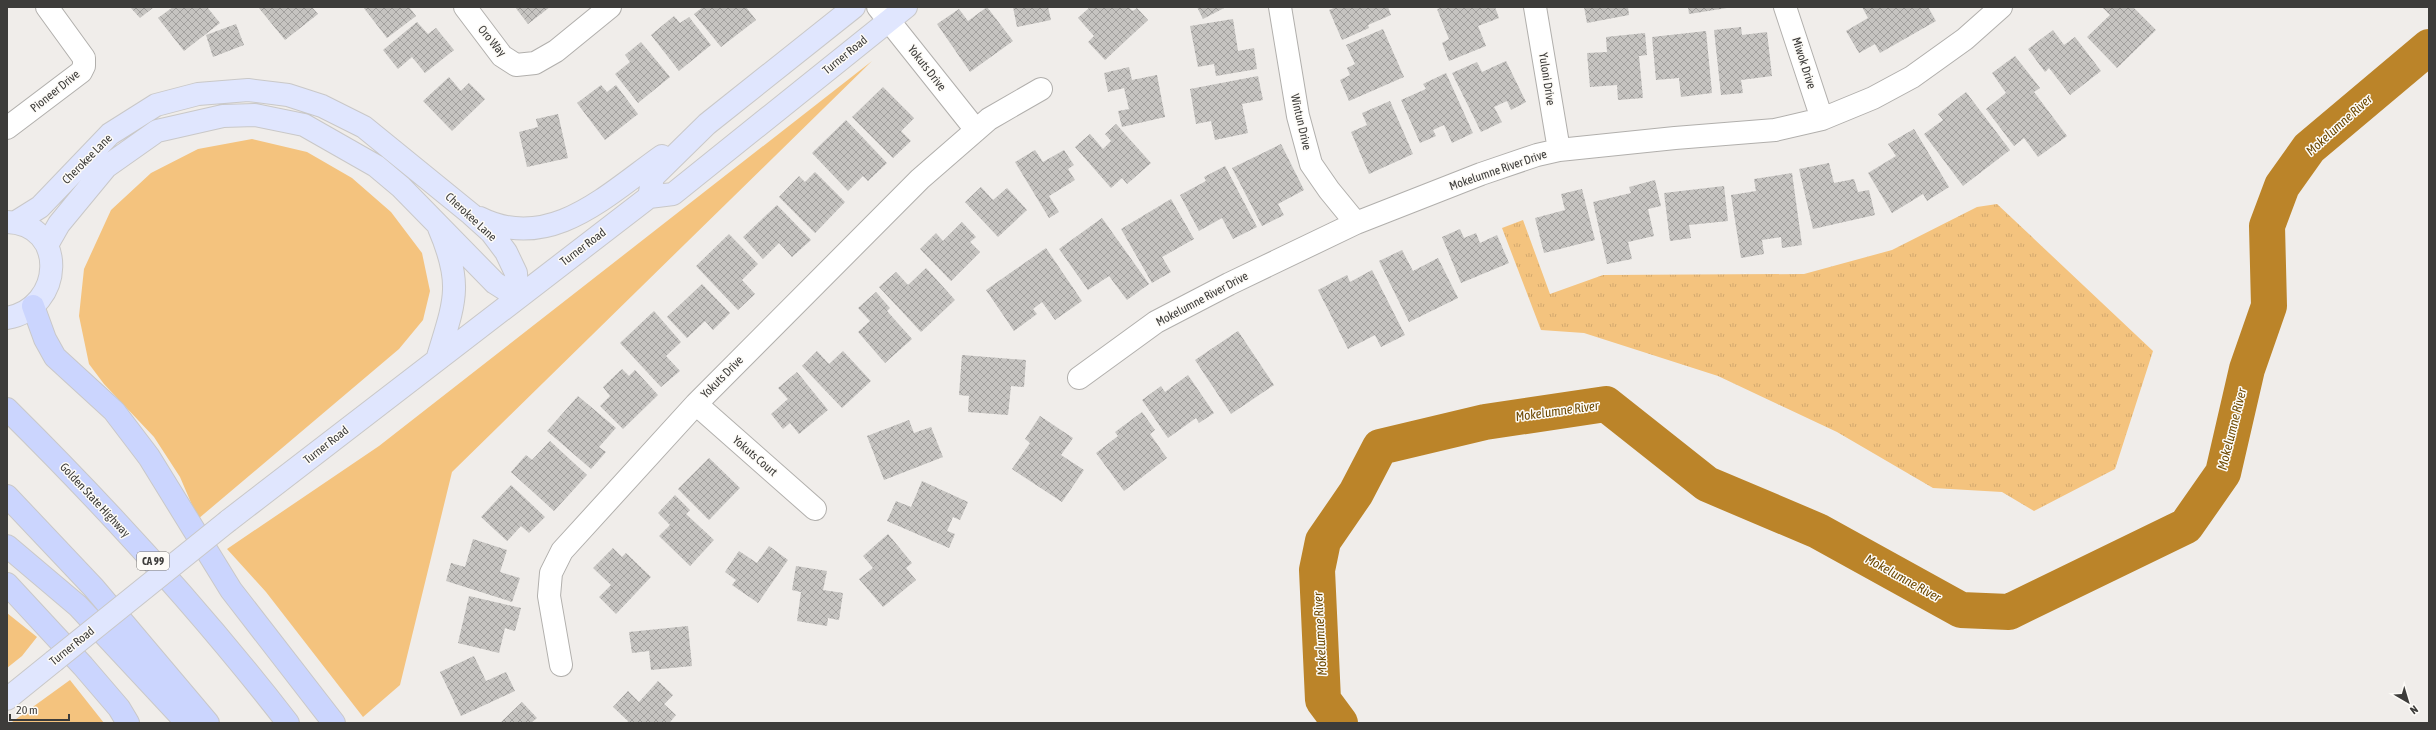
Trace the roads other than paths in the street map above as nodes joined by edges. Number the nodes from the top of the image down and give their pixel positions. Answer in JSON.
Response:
{"nodes":[{"id":1,"x":47,"y":7,"type":"edge"},
{"id":2,"x":465,"y":7,"type":"edge"},
{"id":3,"x":610,"y":7,"type":"edge"},
{"id":4,"x":854,"y":7,"type":"edge"},
{"id":5,"x":906,"y":7,"type":"edge"},
{"id":6,"x":1280,"y":7,"type":"edge"},
{"id":7,"x":1535,"y":7,"type":"edge"},
{"id":8,"x":1785,"y":7,"type":"edge"},
{"id":9,"x":2001,"y":7,"type":"edge"},
{"id":10,"x":883,"y":14,"type":"edge"},
{"id":11,"x":1041,"y":89,"type":"dead end"},
{"id":12,"x":1822,"y":119,"type":"junction"},
{"id":13,"x":708,"y":124,"type":"junction"},
{"id":14,"x":7,"y":128,"type":"edge"},
{"id":15,"x":976,"y":130,"type":"junction"},
{"id":16,"x":1559,"y":150,"type":"junction"},
{"id":17,"x":649,"y":197,"type":"junction"},
{"id":18,"x":471,"y":214,"type":"junction"},
{"id":19,"x":12,"y":222,"type":"edge"},
{"id":20,"x":436,"y":222,"type":"junction"},
{"id":21,"x":1356,"y":223,"type":"junction"},
{"id":22,"x":47,"y":245,"type":"junction"},
{"id":23,"x":518,"y":297,"type":"junction"},
{"id":24,"x":33,"y":306,"type":"junction"},
{"id":25,"x":7,"y":318,"type":"edge"},
{"id":26,"x":437,"y":360,"type":"junction"},
{"id":27,"x":1079,"y":378,"type":"dead end"},
{"id":28,"x":696,"y":404,"type":"junction"},
{"id":29,"x":7,"y":409,"type":"edge"},
{"id":30,"x":7,"y":496,"type":"edge"},
{"id":31,"x":815,"y":509,"type":"dead end"},
{"id":32,"x":7,"y":546,"type":"edge"},
{"id":33,"x":7,"y":584,"type":"edge"},
{"id":34,"x":561,"y":665,"type":"dead end"},
{"id":35,"x":7,"y":699,"type":"edge"},
{"id":36,"x":128,"y":723,"type":"edge"},
{"id":37,"x":187,"y":723,"type":"edge"},
{"id":38,"x":208,"y":723,"type":"edge"},
{"id":39,"x":288,"y":723,"type":"edge"},
{"id":40,"x":334,"y":723,"type":"edge"}],
"edges":[{"from":1,"to":14,"type":"street","name":"Pioneer Drive"},
{"from":2,"to":3,"type":"street","name":"Oro Way"},
{"from":4,"to":13,"type":"main road"},
{"from":5,"to":10,"type":"main road","name":"Turner Road"},
{"from":6,"to":21,"type":"street","name":"Wintun Drive"},
{"from":7,"to":16,"type":"street","name":"Yuloni Drive"},
{"from":8,"to":12,"type":"street","name":"Miwok Drive"},
{"from":9,"to":12,"type":"street","name":"Mokelumne River Drive"},
{"from":10,"to":15,"type":"street","name":"Yokuts Drive"},
{"from":10,"to":17,"type":"main road","name":"Turner Road"},
{"from":11,"to":15,"type":"street","name":"Yokuts Drive"},
{"from":12,"to":16,"type":"street","name":"Mokelumne River Drive"},
{"from":13,"to":17,"type":"main road"},
{"from":13,"to":18,"type":"main road"},
{"from":15,"to":28,"type":"street","name":"Yokuts Drive"},
{"from":16,"to":21,"type":"street","name":"Mokelumne River Drive"},
{"from":17,"to":23,"type":"main road","name":"Turner Road"},
{"from":18,"to":19,"type":"main road","name":"Cherokee Lane"},
{"from":18,"to":23,"type":"main road","name":"Cherokee Lane"},
{"from":19,"to":22,"type":"main road","name":"Cherokee Lane"},
{"from":20,"to":22,"type":"main road","name":"Cherokee Lane"},
{"from":20,"to":23,"type":"main road","name":"Cherokee Lane"},
{"from":20,"to":26,"type":"main road"},
{"from":21,"to":27,"type":"street","name":"Mokelumne River Drive"},
{"from":22,"to":24,"type":"main road","name":"Cherokee Lane"},
{"from":23,"to":26,"type":"main road","name":"Turner Road"},
{"from":24,"to":25,"type":"main road","name":"Cherokee Lane"},
{"from":24,"to":40,"type":"highway"},
{"from":26,"to":35,"type":"main road","name":"Turner Road","bridge":true},
{"from":28,"to":31,"type":"street","name":"Yokuts Court"},
{"from":28,"to":34,"type":"street","name":"Yokuts Drive"},
{"from":29,"to":39,"type":"highway","name":"Golden State Highway","number":"CA 99"},
{"from":30,"to":38,"type":"highway"},
{"from":32,"to":37,"type":"highway"},
{"from":33,"to":36,"type":"highway"}]}
